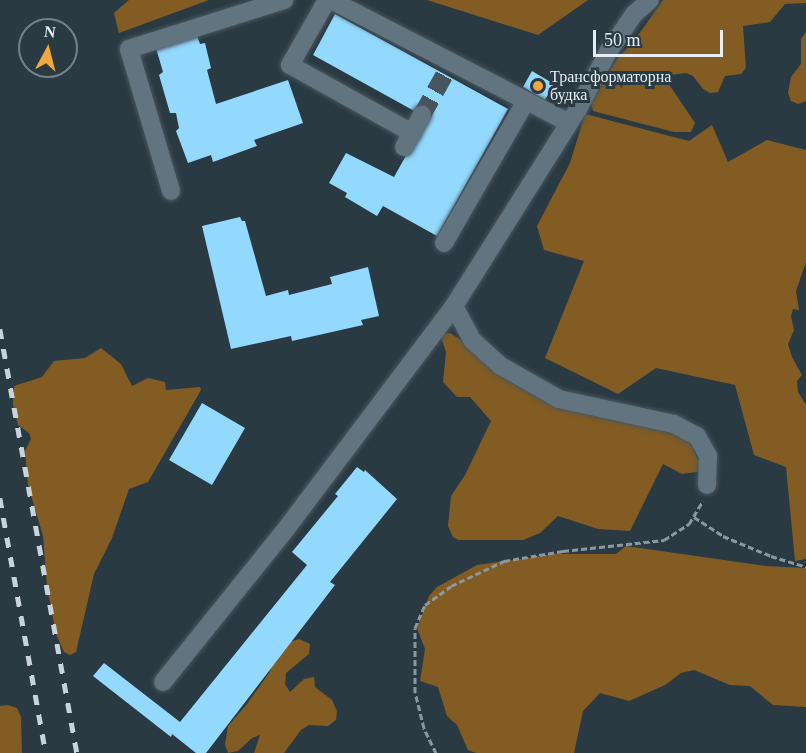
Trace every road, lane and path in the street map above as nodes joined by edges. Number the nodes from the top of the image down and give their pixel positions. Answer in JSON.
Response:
{"nodes":[{"id":1,"x":284,"y":0,"type":"edge"},
{"id":2,"x":329,"y":0,"type":"edge"},
{"id":3,"x":650,"y":0,"type":"edge"},
{"id":4,"x":526,"y":101,"type":"junction"},
{"id":5,"x":422,"y":115,"type":"tunnel mouth"},
{"id":6,"x":567,"y":122,"type":"junction"},
{"id":7,"x":171,"y":191,"type":"dead end"},
{"id":8,"x":444,"y":243,"type":"dead end"},
{"id":9,"x":454,"y":306,"type":"junction"},
{"id":10,"x":706,"y":485,"type":"joint"},
{"id":11,"x":694,"y":517,"type":"junction"},
{"id":12,"x":806,"y":567,"type":"edge"},
{"id":13,"x":163,"y":682,"type":"dead end"},
{"id":14,"x":436,"y":753,"type":"edge"}],
"edges":[{"from":1,"to":7,"type":"lane"},
{"from":2,"to":4,"type":"lane"},
{"from":2,"to":5,"type":"lane"},
{"from":3,"to":6,"type":"lane"},
{"from":4,"to":6,"type":"lane"},
{"from":4,"to":8,"type":"lane"},
{"from":6,"to":9,"type":"lane"},
{"from":9,"to":10,"type":"lane"},
{"from":9,"to":13,"type":"lane"},
{"from":10,"to":11,"type":"path"},
{"from":11,"to":12,"type":"path"},
{"from":11,"to":14,"type":"path"}]}
